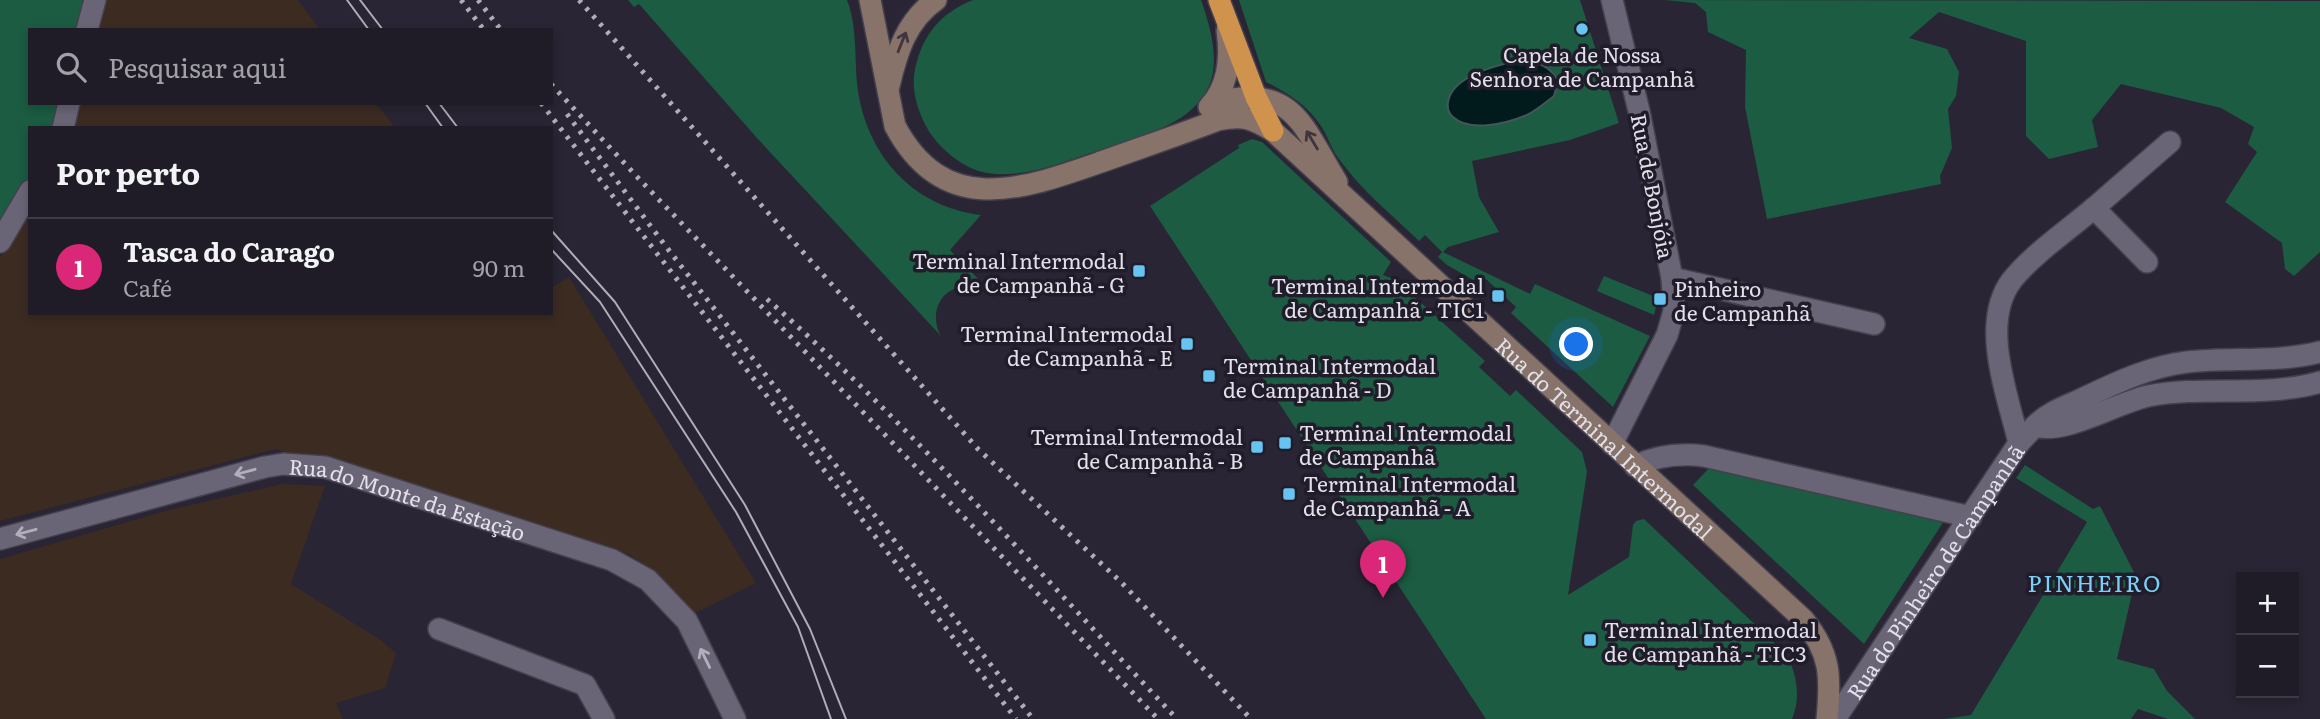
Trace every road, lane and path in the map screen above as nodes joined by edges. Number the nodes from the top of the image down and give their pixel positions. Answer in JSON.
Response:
{"nodes":[{"id":1,"x":95,"y":0,"type":"edge"},
{"id":2,"x":870,"y":0,"type":"edge"},
{"id":3,"x":936,"y":0,"type":"edge"},
{"id":4,"x":1612,"y":0,"type":"edge"},
{"id":5,"x":1223,"y":9,"type":"edge"},
{"id":6,"x":88,"y":28,"type":"edge"},
{"id":7,"x":887,"y":95,"type":"junction"},
{"id":8,"x":1256,"y":97,"type":"junction"},
{"id":9,"x":1214,"y":102,"type":"junction"},
{"id":10,"x":69,"y":105,"type":"edge"},
{"id":11,"x":63,"y":126,"type":"edge"},
{"id":12,"x":1273,"y":131,"type":"junction"},
{"id":13,"x":1166,"y":139,"type":"junction"},
{"id":14,"x":2169,"y":142,"type":"dead end"},
{"id":15,"x":28,"y":194,"type":"edge"},
{"id":16,"x":1348,"y":199,"type":"junction"},
{"id":17,"x":2094,"y":208,"type":"junction"},
{"id":18,"x":0,"y":242,"type":"edge"},
{"id":19,"x":2147,"y":262,"type":"dead end"},
{"id":20,"x":1672,"y":278,"type":"junction"},
{"id":21,"x":1874,"y":324,"type":"dead end"},
{"id":22,"x":2320,"y":352,"type":"edge"},
{"id":23,"x":2320,"y":382,"type":"edge"},
{"id":24,"x":2035,"y":426,"type":"junction"},
{"id":25,"x":2019,"y":443,"type":"junction"},
{"id":26,"x":1612,"y":444,"type":"junction"},
{"id":27,"x":1635,"y":466,"type":"junction"},
{"id":28,"x":1971,"y":517,"type":"junction"},
{"id":29,"x":0,"y":539,"type":"edge"},
{"id":30,"x":439,"y":629,"type":"dead end"},
{"id":31,"x":1829,"y":693,"type":"joint"},
{"id":32,"x":604,"y":719,"type":"edge"},
{"id":33,"x":735,"y":719,"type":"edge"},
{"id":34,"x":1827,"y":719,"type":"edge"},
{"id":35,"x":1835,"y":719,"type":"edge"}],
"edges":[{"from":1,"to":6,"type":"street"},
{"from":2,"to":7,"type":"street"},
{"from":7,"to":3,"type":"street","one_way":true},
{"from":4,"to":20,"type":"street","name":"Rua de Bonjóia"},
{"from":5,"to":8,"type":"highway"},
{"from":5,"to":9,"type":"street"},
{"from":7,"to":13,"type":"street"},
{"from":8,"to":9,"type":"street","name":"Rua do Terminal Intermodal"},
{"from":8,"to":12,"type":"highway"},
{"from":16,"to":8,"type":"street","name":"Rua do Terminal Intermodal","one_way":true},
{"from":9,"to":13,"type":"street"},
{"from":10,"to":11,"type":"street"},
{"from":12,"to":13,"type":"street"},
{"from":12,"to":16,"type":"street","name":"Rua do Terminal Intermodal"},
{"from":14,"to":17,"type":"street","name":"Rua do Pinheiro de Campanhã"},
{"from":15,"to":18,"type":"street"},
{"from":16,"to":26,"type":"street","name":"Rua do Terminal Intermodal"},
{"from":17,"to":19,"type":"street"},
{"from":17,"to":25,"type":"street","name":"Rua do Pinheiro de Campanhã"},
{"from":20,"to":21,"type":"street"},
{"from":20,"to":26,"type":"street","name":"Rua de Bonjóia"},
{"from":22,"to":24,"type":"street"},
{"from":23,"to":24,"type":"street"},
{"from":24,"to":25,"type":"street"},
{"from":25,"to":28,"type":"street","name":"Rua do Pinheiro de Campanhã"},
{"from":26,"to":27,"type":"street","name":"Rua do Terminal Intermodal"},
{"from":27,"to":28,"type":"street"},
{"from":27,"to":31,"type":"street","name":"Rua do Terminal Intermodal"},
{"from":28,"to":35,"type":"street","name":"Rua do Pinheiro de Campanhã"},
{"from":33,"to":29,"type":"street","name":"Rua do Monte da Estação","one_way":true},
{"from":30,"to":32,"type":"street"},
{"from":31,"to":34,"type":"street","name":"Rua do Pinheiro de Campanhã"}]}
